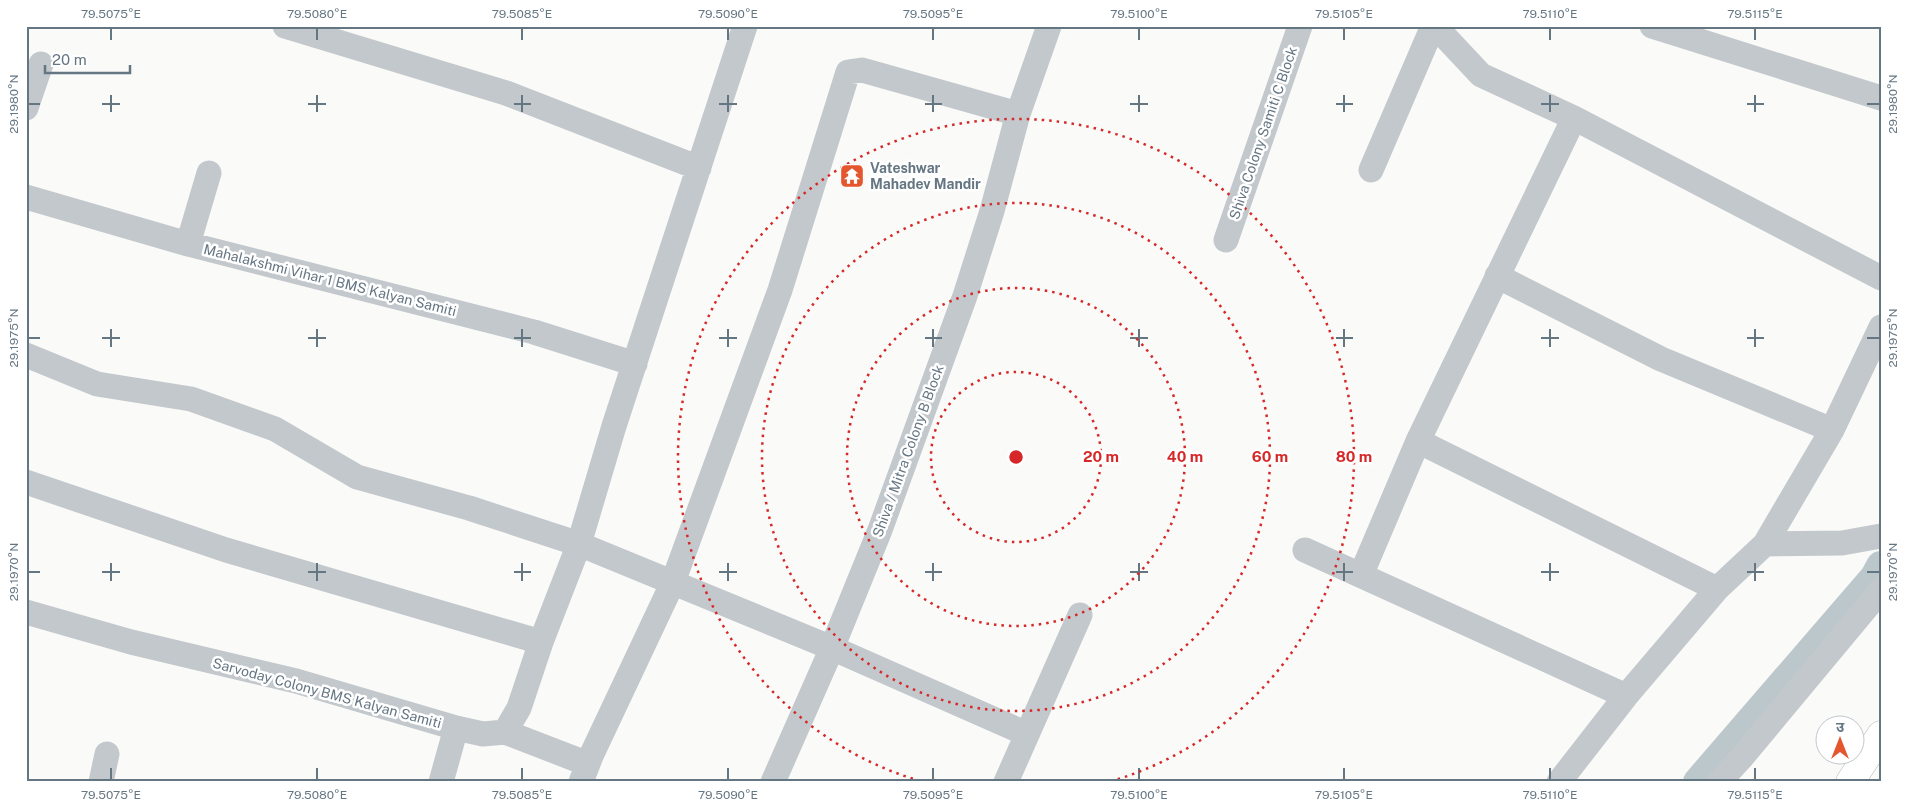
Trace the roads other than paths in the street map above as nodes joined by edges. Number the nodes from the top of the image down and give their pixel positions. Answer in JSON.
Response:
{"nodes":[{"id":1,"x":285,"y":26,"type":"edge"},
{"id":2,"x":745,"y":26,"type":"edge"},
{"id":3,"x":1049,"y":26,"type":"edge"},
{"id":4,"x":1300,"y":26,"type":"edge"},
{"id":5,"x":1434,"y":26,"type":"edge"},
{"id":6,"x":1652,"y":26,"type":"edge"},
{"id":7,"x":40,"y":64,"type":"dead end"},
{"id":8,"x":1881,"y":98,"type":"edge"},
{"id":9,"x":26,"y":108,"type":"edge"},
{"id":10,"x":1018,"y":114,"type":"junction"},
{"id":11,"x":1574,"y":118,"type":"junction"},
{"id":12,"x":699,"y":168,"type":"junction"},
{"id":13,"x":1371,"y":170,"type":"dead end"},
{"id":14,"x":210,"y":172,"type":"dead end"},
{"id":15,"x":26,"y":197,"type":"edge"},
{"id":16,"x":1226,"y":240,"type":"dead end"},
{"id":17,"x":188,"y":244,"type":"junction"},
{"id":18,"x":1497,"y":276,"type":"junction"},
{"id":19,"x":1881,"y":278,"type":"edge"},
{"id":20,"x":1881,"y":327,"type":"edge"},
{"id":21,"x":26,"y":355,"type":"edge"},
{"id":22,"x":634,"y":364,"type":"junction"},
{"id":23,"x":1832,"y":430,"type":"junction"},
{"id":24,"x":1418,"y":442,"type":"junction"},
{"id":25,"x":26,"y":482,"type":"edge"},
{"id":26,"x":1881,"y":536,"type":"edge"},
{"id":27,"x":579,"y":544,"type":"junction"},
{"id":28,"x":1764,"y":544,"type":"junction"},
{"id":29,"x":1305,"y":550,"type":"dead end"},
{"id":30,"x":1361,"y":575,"type":"junction"},
{"id":31,"x":673,"y":582,"type":"junction"},
{"id":32,"x":1717,"y":589,"type":"junction"},
{"id":33,"x":1881,"y":590,"type":"edge"},
{"id":34,"x":26,"y":612,"type":"edge"},
{"id":35,"x":1080,"y":615,"type":"dead end"},
{"id":36,"x":541,"y":642,"type":"junction"},
{"id":37,"x":832,"y":648,"type":"junction"},
{"id":38,"x":1626,"y":696,"type":"junction"},
{"id":39,"x":456,"y":728,"type":"junction"},
{"id":40,"x":505,"y":732,"type":"junction"},
{"id":41,"x":1027,"y":734,"type":"junction"},
{"id":42,"x":1881,"y":735,"type":"edge"},
{"id":43,"x":107,"y":754,"type":"dead end"},
{"id":44,"x":584,"y":773,"type":"edge"},
{"id":45,"x":101,"y":782,"type":"edge"},
{"id":46,"x":441,"y":782,"type":"edge"},
{"id":47,"x":773,"y":782,"type":"edge"},
{"id":48,"x":1006,"y":782,"type":"edge"},
{"id":49,"x":1559,"y":782,"type":"edge"},
{"id":50,"x":1719,"y":782,"type":"edge"},
{"id":51,"x":1850,"y":782,"type":"edge"}],
"edges":[{"from":1,"to":12,"type":"street"},
{"from":2,"to":12,"type":"street"},
{"from":3,"to":10,"type":"street","name":"Shiva / Mitra Colony B Block"},
{"from":4,"to":16,"type":"street","name":"Shiva Colony Samiti C Block"},
{"from":5,"to":11,"type":"street"},
{"from":5,"to":13,"type":"street"},
{"from":6,"to":8,"type":"street"},
{"from":7,"to":9,"type":"street"},
{"from":10,"to":31,"type":"street"},
{"from":10,"to":37,"type":"street","name":"Shiva / Mitra Colony B Block"},
{"from":11,"to":18,"type":"street"},
{"from":11,"to":19,"type":"street"},
{"from":12,"to":22,"type":"street"},
{"from":14,"to":17,"type":"street"},
{"from":15,"to":17,"type":"street","name":"Mahalakshmi Vihar 1 BMS Kalyan Samiti"},
{"from":17,"to":22,"type":"street","name":"Mahalakshmi Vihar 1 BMS Kalyan Samiti"},
{"from":18,"to":23,"type":"street"},
{"from":18,"to":24,"type":"street"},
{"from":20,"to":23,"type":"street"},
{"from":21,"to":27,"type":"street"},
{"from":22,"to":27,"type":"street"},
{"from":23,"to":28,"type":"street"},
{"from":24,"to":30,"type":"street"},
{"from":24,"to":32,"type":"street"},
{"from":25,"to":36,"type":"street"},
{"from":26,"to":28,"type":"street"},
{"from":27,"to":31,"type":"street"},
{"from":27,"to":36,"type":"street"},
{"from":28,"to":32,"type":"street"},
{"from":29,"to":30,"type":"street"},
{"from":30,"to":38,"type":"street"},
{"from":31,"to":37,"type":"street"},
{"from":31,"to":44,"type":"street"},
{"from":32,"to":38,"type":"street"},
{"from":33,"to":50,"type":"street"},
{"from":34,"to":39,"type":"street","name":"Sarvoday Colony BMS Kalyan Samiti"},
{"from":35,"to":41,"type":"street"},
{"from":36,"to":40,"type":"street"},
{"from":37,"to":41,"type":"street"},
{"from":37,"to":47,"type":"street","name":"Shiva / Mitra Colony B Block"},
{"from":38,"to":49,"type":"street"},
{"from":39,"to":40,"type":"street","name":"Sarvoday Colony BMS Kalyan Samiti"},
{"from":39,"to":46,"type":"street"},
{"from":40,"to":44,"type":"street"},
{"from":41,"to":48,"type":"street"},
{"from":42,"to":51,"type":"main road"},
{"from":43,"to":45,"type":"street"}]}
